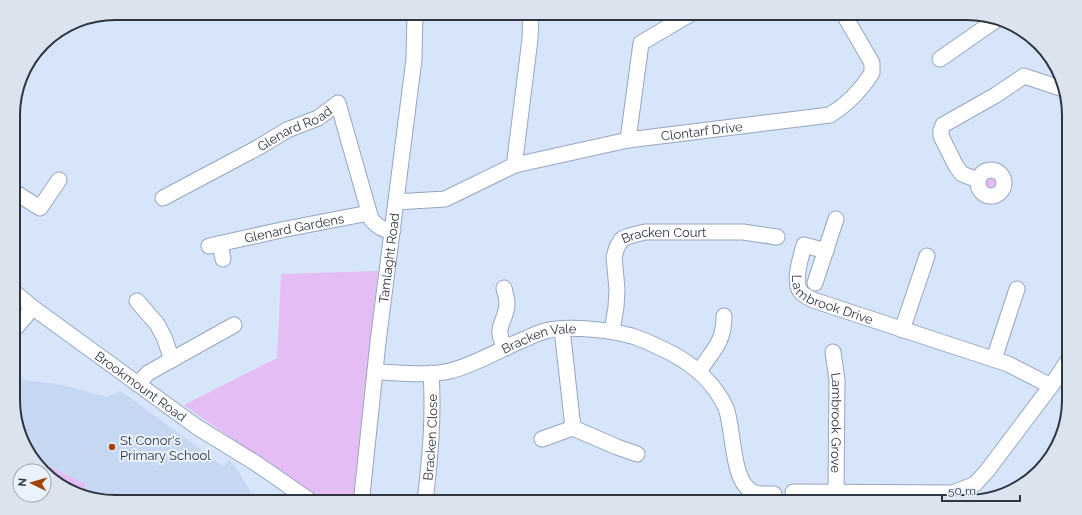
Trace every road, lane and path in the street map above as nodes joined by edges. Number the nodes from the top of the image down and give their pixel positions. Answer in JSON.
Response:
{"nodes":[{"id":1,"x":415,"y":20,"type":"edge"},
{"id":2,"x":531,"y":20,"type":"edge"},
{"id":3,"x":680,"y":20,"type":"edge"},
{"id":4,"x":847,"y":20,"type":"edge"},
{"id":5,"x":992,"y":23,"type":"edge"},
{"id":6,"x":940,"y":58,"type":"dead end"},
{"id":7,"x":1057,"y":84,"type":"edge"},
{"id":8,"x":628,"y":140,"type":"junction"},
{"id":9,"x":515,"y":165,"type":"junction"},
{"id":10,"x":59,"y":180,"type":"dead end"},
{"id":11,"x":978,"y":180,"type":"dead end"},
{"id":12,"x":20,"y":195,"type":"edge"},
{"id":13,"x":163,"y":198,"type":"dead end"},
{"id":14,"x":396,"y":202,"type":"junction"},
{"id":15,"x":369,"y":213,"type":"junction"},
{"id":16,"x":836,"y":219,"type":"dead end"},
{"id":17,"x":392,"y":230,"type":"junction"},
{"id":18,"x":777,"y":237,"type":"dead end"},
{"id":19,"x":826,"y":251,"type":"junction"},
{"id":20,"x":927,"y":256,"type":"dead end"},
{"id":21,"x":223,"y":259,"type":"dead end"},
{"id":22,"x":815,"y":283,"type":"dead end"},
{"id":23,"x":504,"y":288,"type":"dead end"},
{"id":24,"x":1017,"y":289,"type":"dead end"},
{"id":25,"x":20,"y":297,"type":"edge"},
{"id":26,"x":137,"y":301,"type":"dead end"},
{"id":27,"x":32,"y":307,"type":"junction"},
{"id":28,"x":724,"y":316,"type":"dead end"},
{"id":29,"x":20,"y":323,"type":"edge"},
{"id":30,"x":234,"y":325,"type":"dead end"},
{"id":31,"x":562,"y":328,"type":"junction"},
{"id":32,"x":902,"y":330,"type":"junction"},
{"id":33,"x":612,"y":332,"type":"junction"},
{"id":34,"x":506,"y":348,"type":"junction"},
{"id":35,"x":833,"y":352,"type":"dead end"},
{"id":36,"x":994,"y":359,"type":"junction"},
{"id":37,"x":172,"y":360,"type":"junction"},
{"id":38,"x":1062,"y":370,"type":"edge"},
{"id":39,"x":375,"y":371,"type":"junction"},
{"id":40,"x":699,"y":372,"type":"junction"},
{"id":41,"x":431,"y":373,"type":"junction"},
{"id":42,"x":138,"y":384,"type":"junction"},
{"id":43,"x":1051,"y":386,"type":"junction"},
{"id":44,"x":573,"y":428,"type":"junction"},
{"id":45,"x":542,"y":439,"type":"dead end"},
{"id":46,"x":637,"y":454,"type":"dead end"},
{"id":47,"x":793,"y":492,"type":"dead end"},
{"id":48,"x":836,"y":493,"type":"junction"},
{"id":49,"x":774,"y":494,"type":"dead end"},
{"id":50,"x":302,"y":495,"type":"edge"},
{"id":51,"x":362,"y":495,"type":"edge"},
{"id":52,"x":426,"y":495,"type":"edge"}],
"edges":[{"from":1,"to":14,"type":"street","name":"Tamlaght Road"},
{"from":2,"to":9,"type":"street"},
{"from":3,"to":8,"type":"street"},
{"from":4,"to":8,"type":"street","name":"Clontarf Drive"},
{"from":5,"to":6,"type":"street"},
{"from":7,"to":11,"type":"street"},
{"from":8,"to":9,"type":"street","name":"Clontarf Drive"},
{"from":9,"to":14,"type":"street","name":"Clontarf Drive"},
{"from":10,"to":12,"type":"street"},
{"from":13,"to":15,"type":"street","name":"Glenard Road"},
{"from":14,"to":17,"type":"street","name":"Tamlaght Road"},
{"from":15,"to":17,"type":"street","name":"Glenard Road"},
{"from":15,"to":21,"type":"street","name":"Glenard Gardens"},
{"from":16,"to":19,"type":"street","name":"Lambrook Drive"},
{"from":17,"to":39,"type":"street","name":"Tamlaght Road"},
{"from":18,"to":33,"type":"street","name":"Bracken Court"},
{"from":19,"to":22,"type":"street","name":"Lambrook Drive"},
{"from":19,"to":32,"type":"street","name":"Lambrook Drive"},
{"from":20,"to":32,"type":"street"},
{"from":23,"to":34,"type":"street"},
{"from":24,"to":36,"type":"street"},
{"from":25,"to":27,"type":"street","name":"Brookmount Road"},
{"from":26,"to":37,"type":"street"},
{"from":27,"to":29,"type":"street"},
{"from":27,"to":42,"type":"street","name":"Brookmount Road"},
{"from":28,"to":40,"type":"street"},
{"from":30,"to":37,"type":"street"},
{"from":31,"to":33,"type":"street","name":"Bracken Vale"},
{"from":31,"to":34,"type":"street","name":"Bracken Vale"},
{"from":31,"to":44,"type":"street"},
{"from":32,"to":36,"type":"street","name":"Lambrook Drive"},
{"from":33,"to":40,"type":"street","name":"Bracken Vale"},
{"from":34,"to":41,"type":"street","name":"Bracken Vale"},
{"from":35,"to":48,"type":"street","name":"Lambrook Grove"},
{"from":36,"to":43,"type":"street","name":"Lambrook Drive"},
{"from":37,"to":42,"type":"street"},
{"from":38,"to":43,"type":"street"},
{"from":39,"to":41,"type":"street","name":"Bracken Vale"},
{"from":39,"to":51,"type":"street","name":"Tamlaght Road"},
{"from":40,"to":49,"type":"street","name":"Bracken Vale"},
{"from":41,"to":52,"type":"street","name":"Bracken Close"},
{"from":42,"to":50,"type":"street","name":"Brookmount Road"},
{"from":43,"to":48,"type":"street"},
{"from":44,"to":45,"type":"street"},
{"from":44,"to":46,"type":"street"},
{"from":47,"to":48,"type":"street"}]}
